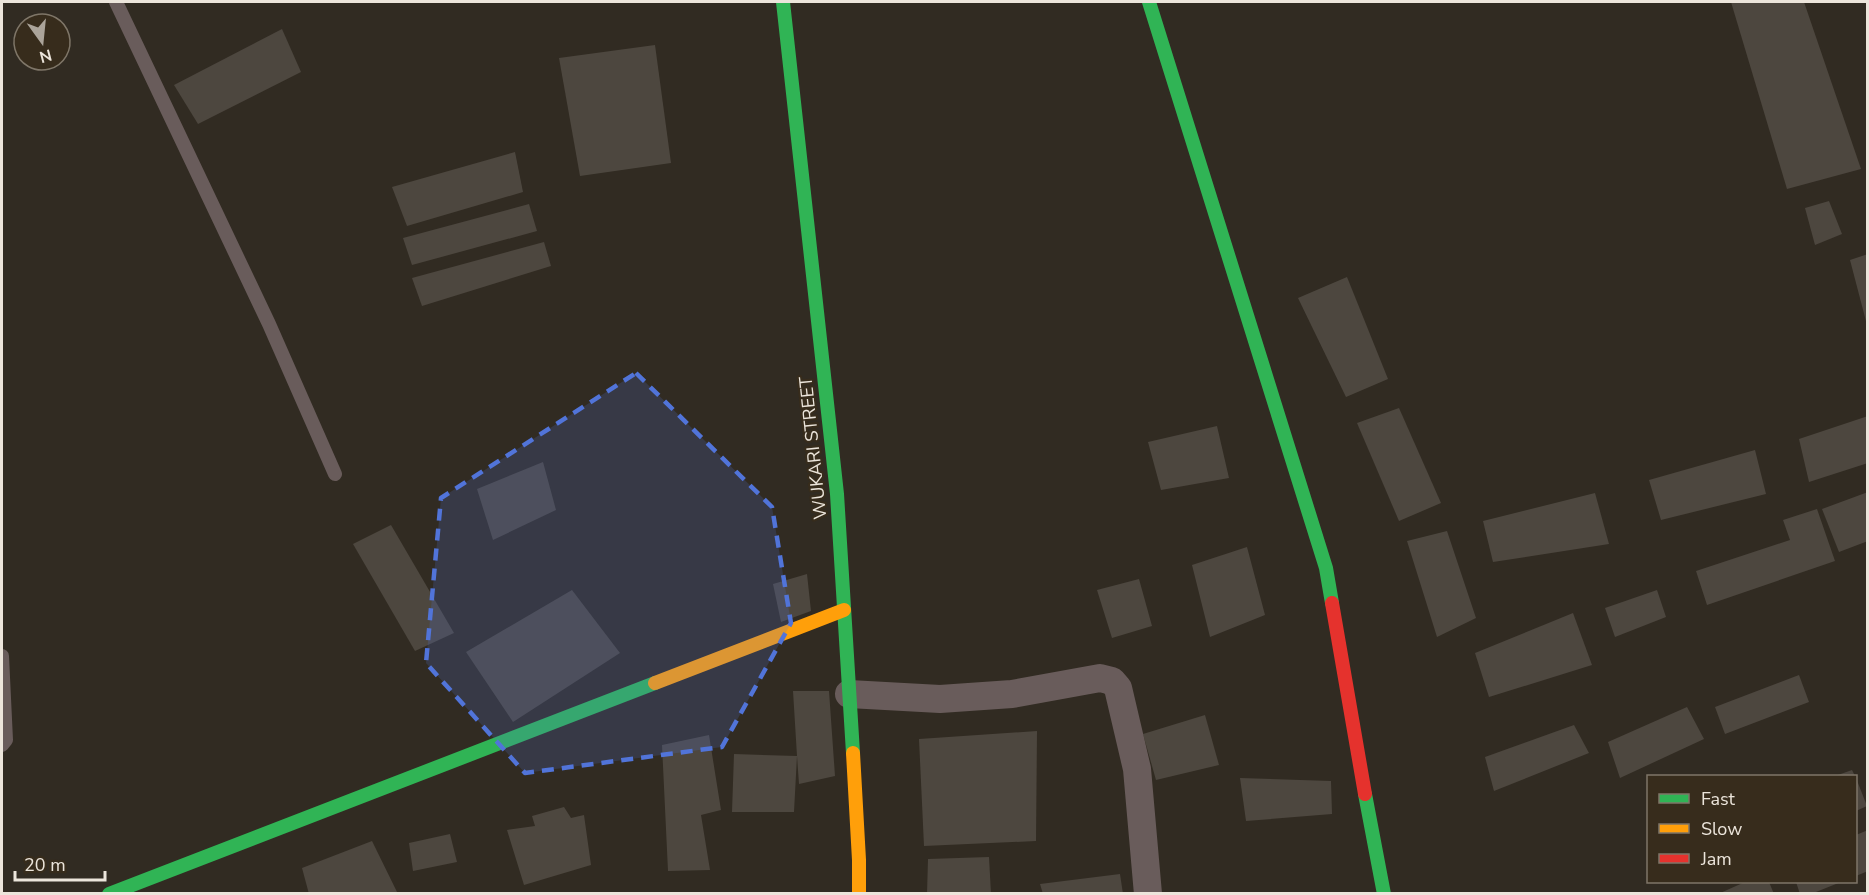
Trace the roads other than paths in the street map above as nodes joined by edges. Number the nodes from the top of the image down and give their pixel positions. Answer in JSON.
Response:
{"nodes":[{"id":1,"x":116,"y":2,"type":"edge"},
{"id":2,"x":783,"y":2,"type":"edge"},
{"id":3,"x":1149,"y":2,"type":"edge"},
{"id":4,"x":335,"y":474,"type":"dead end"},
{"id":5,"x":844,"y":610,"type":"junction"},
{"id":6,"x":2,"y":656,"type":"edge"},
{"id":7,"x":849,"y":694,"type":"junction"},
{"id":8,"x":2,"y":745,"type":"edge"},
{"id":9,"x":109,"y":894,"type":"edge"},
{"id":10,"x":859,"y":894,"type":"edge"},
{"id":11,"x":1148,"y":894,"type":"edge"},
{"id":12,"x":1384,"y":894,"type":"edge"}],
"edges":[{"from":1,"to":4,"type":"lane"},
{"from":2,"to":5,"type":"street","name":"WUKARI STREET"},
{"from":3,"to":12,"type":"street"},
{"from":5,"to":7,"type":"street","name":"WUKARI STREET"},
{"from":5,"to":9,"type":"street"},
{"from":6,"to":8,"type":"lane"},
{"from":7,"to":10,"type":"street","name":"WUKARI STREET"},
{"from":7,"to":11,"type":"street"}]}
